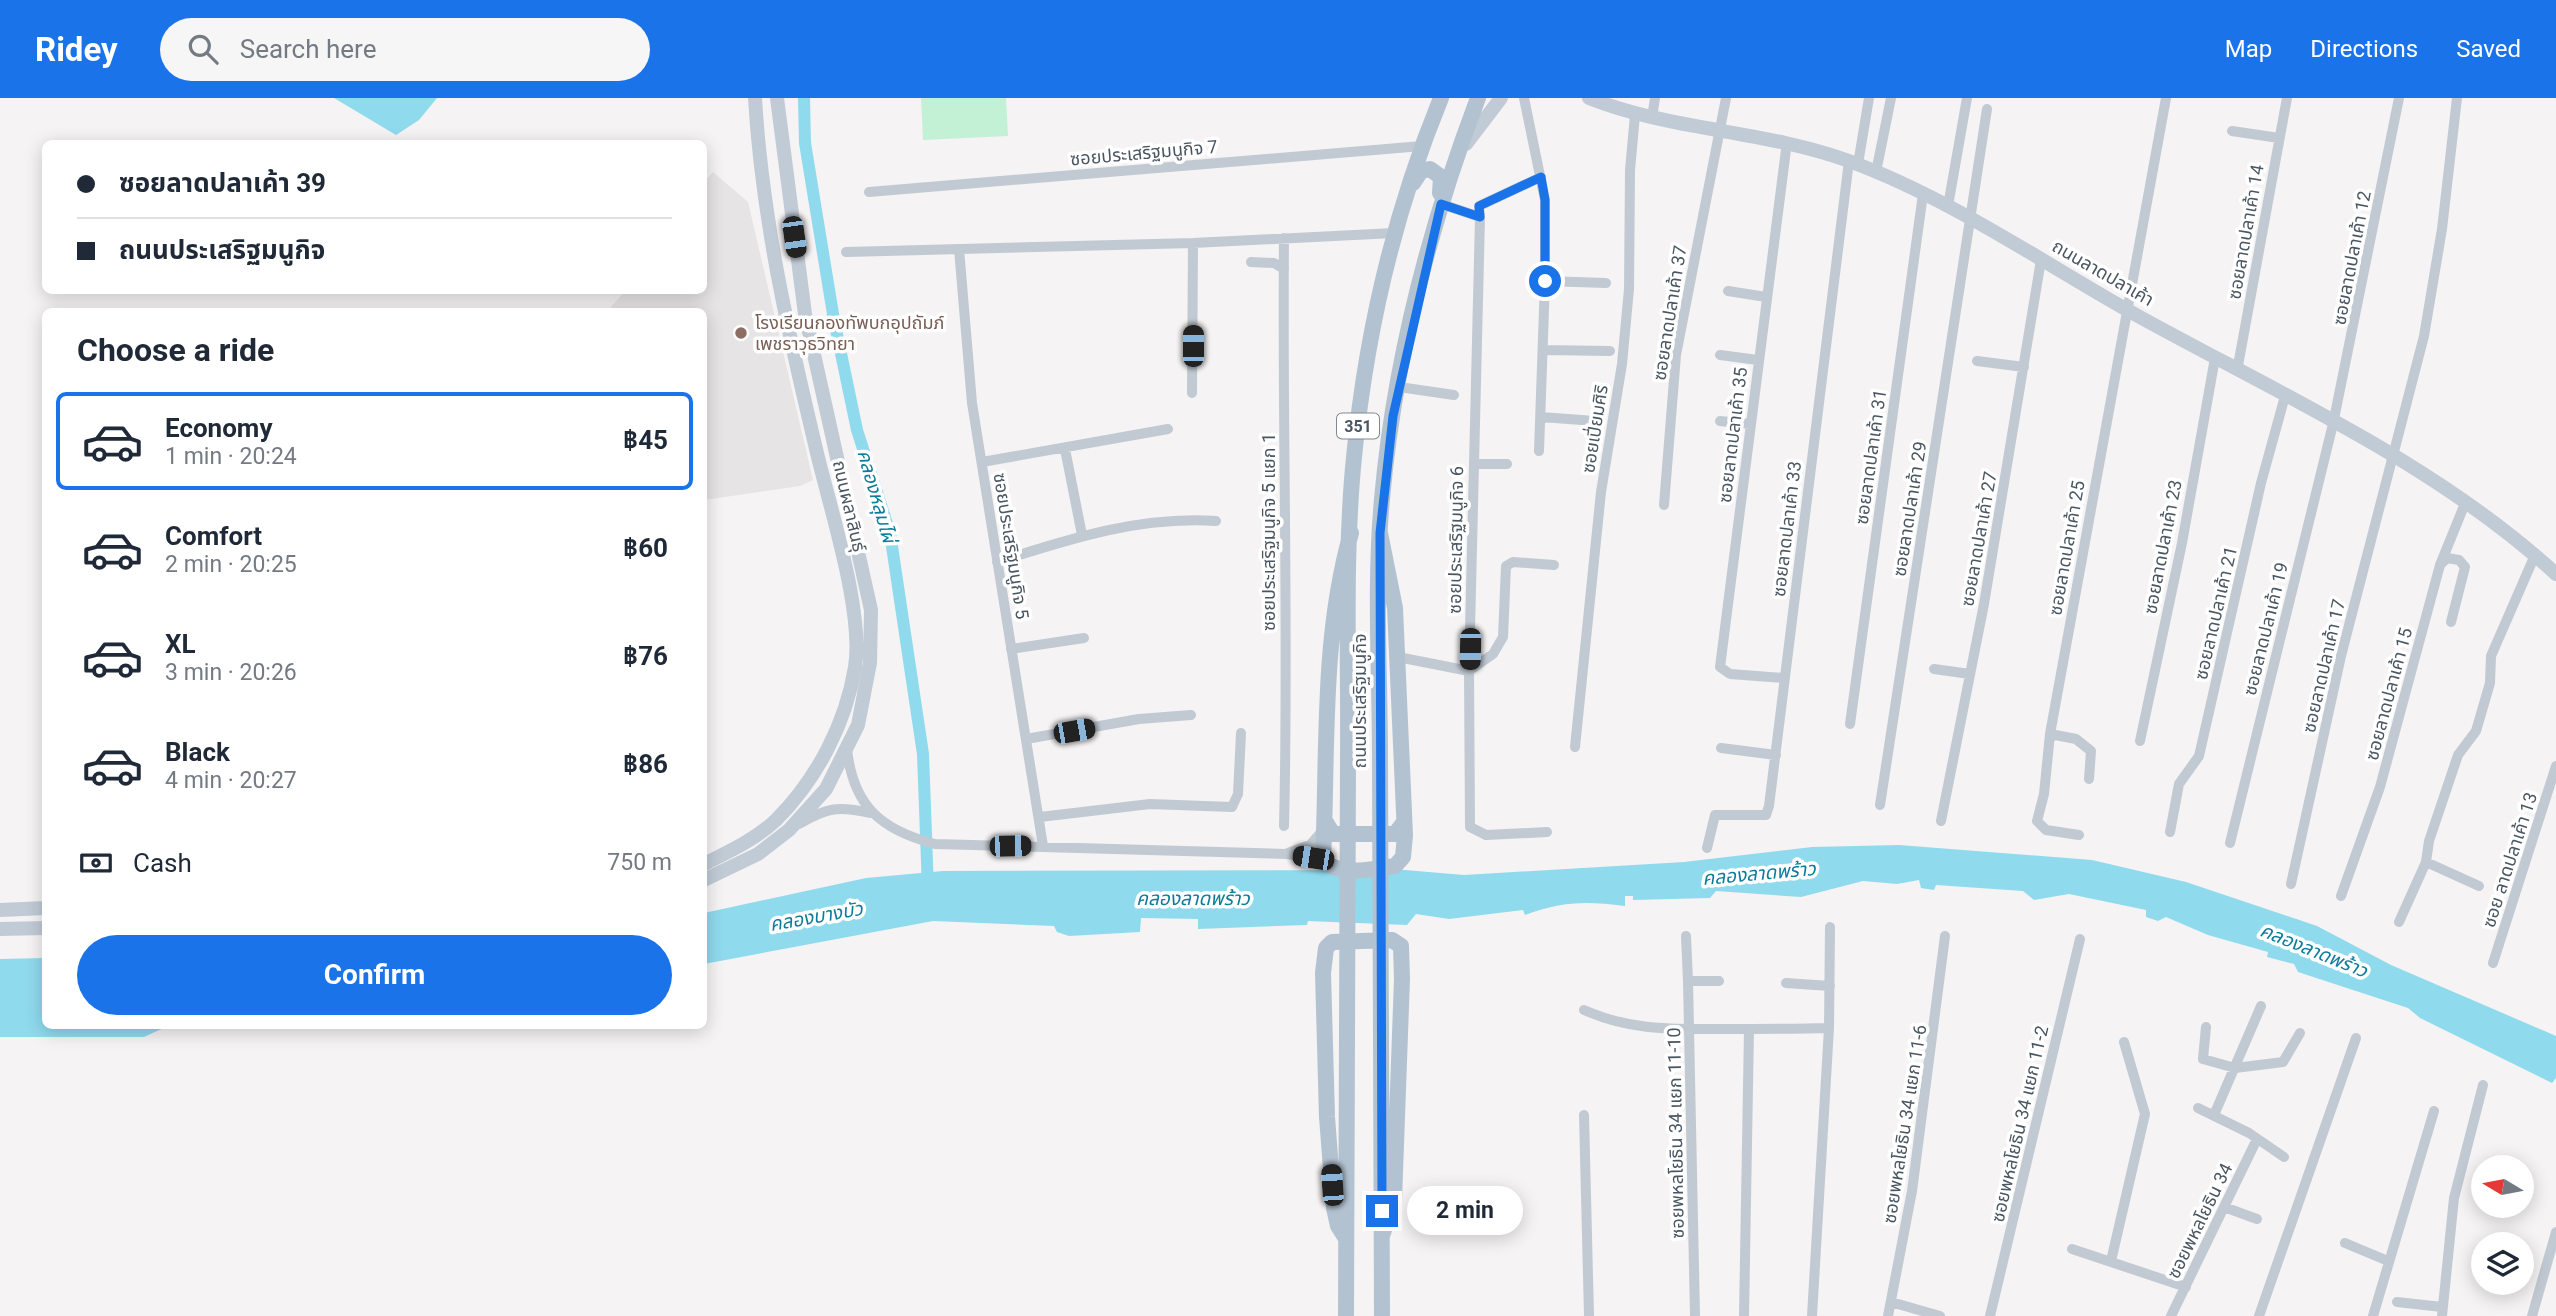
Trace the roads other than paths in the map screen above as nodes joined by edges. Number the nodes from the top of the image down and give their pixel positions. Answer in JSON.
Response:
{"nodes":[{"id":1,"x":755,"y":98,"type":"edge"},
{"id":2,"x":777,"y":98,"type":"edge"},
{"id":3,"x":1478,"y":98,"type":"edge"},
{"id":4,"x":1501,"y":98,"type":"edge"},
{"id":5,"x":1524,"y":98,"type":"edge"},
{"id":6,"x":1589,"y":98,"type":"edge"},
{"id":7,"x":1655,"y":98,"type":"edge"},
{"id":8,"x":1726,"y":98,"type":"edge"},
{"id":9,"x":1869,"y":98,"type":"edge"},
{"id":10,"x":1891,"y":98,"type":"edge"},
{"id":11,"x":1966,"y":98,"type":"edge"},
{"id":12,"x":2166,"y":98,"type":"edge"},
{"id":13,"x":2287,"y":98,"type":"edge"},
{"id":14,"x":2399,"y":98,"type":"edge"},
{"id":15,"x":2457,"y":98,"type":"edge"},
{"id":16,"x":1436,"y":99,"type":"edge"},
{"id":17,"x":1987,"y":109,"type":"dead end"},
{"id":18,"x":1635,"y":115,"type":"junction"},
{"id":19,"x":1652,"y":118,"type":"junction"},
{"id":20,"x":1721,"y":129,"type":"junction"},
{"id":21,"x":2232,"y":131,"type":"dead end"},
{"id":22,"x":2279,"y":138,"type":"junction"},
{"id":23,"x":1787,"y":142,"type":"junction"},
{"id":24,"x":1422,"y":146,"type":"junction"},
{"id":25,"x":1454,"y":163,"type":"junction"},
{"id":26,"x":1853,"y":163,"type":"junction"},
{"id":27,"x":1876,"y":172,"type":"junction"},
{"id":28,"x":1541,"y":177,"type":"junction"},
{"id":29,"x":869,"y":192,"type":"dead end"},
{"id":30,"x":1923,"y":194,"type":"junction"},
{"id":31,"x":1441,"y":204,"type":"junction"},
{"id":32,"x":1948,"y":206,"type":"junction"},
{"id":33,"x":1480,"y":217,"type":"junction"},
{"id":34,"x":1970,"y":217,"type":"junction"},
{"id":35,"x":1395,"y":229,"type":"junction"},
{"id":36,"x":1284,"y":238,"type":"junction"},
{"id":37,"x":1193,"y":243,"type":"junction"},
{"id":38,"x":1431,"y":245,"type":"junction"},
{"id":39,"x":959,"y":249,"type":"junction"},
{"id":40,"x":846,"y":252,"type":"dead end"},
{"id":41,"x":2041,"y":260,"type":"junction"},
{"id":42,"x":1251,"y":262,"type":"dead end"},
{"id":43,"x":1284,"y":269,"type":"junction"},
{"id":44,"x":1545,"y":281,"type":"junction"},
{"id":45,"x":1606,"y":282,"type":"dead end"},
{"id":46,"x":1728,"y":291,"type":"dead end"},
{"id":47,"x":1766,"y":297,"type":"junction"},
{"id":48,"x":2126,"y":309,"type":"junction"},
{"id":49,"x":1544,"y":350,"type":"junction"},
{"id":50,"x":1611,"y":351,"type":"dead end"},
{"id":51,"x":1720,"y":355,"type":"dead end"},
{"id":52,"x":2215,"y":358,"type":"junction"},
{"id":53,"x":1758,"y":360,"type":"junction"},
{"id":54,"x":1977,"y":360,"type":"dead end"},
{"id":55,"x":2024,"y":367,"type":"junction"},
{"id":56,"x":2237,"y":371,"type":"junction"},
{"id":57,"x":1399,"y":387,"type":"junction"},
{"id":58,"x":1192,"y":393,"type":"dead end"},
{"id":59,"x":1454,"y":395,"type":"dead end"},
{"id":60,"x":2285,"y":396,"type":"junction"},
{"id":61,"x":1541,"y":417,"type":"junction"},
{"id":62,"x":1595,"y":421,"type":"dead end"},
{"id":63,"x":1720,"y":421,"type":"dead end"},
{"id":64,"x":1750,"y":424,"type":"junction"},
{"id":65,"x":2333,"y":424,"type":"junction"},
{"id":66,"x":1168,"y":429,"type":"dead end"},
{"id":67,"x":1065,"y":449,"type":"junction"},
{"id":68,"x":1539,"y":451,"type":"dead end"},
{"id":69,"x":2393,"y":455,"type":"junction"},
{"id":70,"x":982,"y":462,"type":"junction"},
{"id":71,"x":1474,"y":464,"type":"junction"},
{"id":72,"x":1507,"y":464,"type":"dead end"},
{"id":73,"x":2466,"y":501,"type":"junction"},
{"id":74,"x":1664,"y":505,"type":"dead end"},
{"id":75,"x":1216,"y":521,"type":"dead end"},
{"id":76,"x":1350,"y":533,"type":"junction"},
{"id":77,"x":1380,"y":533,"type":"junction"},
{"id":78,"x":1082,"y":536,"type":"junction"},
{"id":79,"x":2535,"y":555,"type":"junction"},
{"id":80,"x":996,"y":562,"type":"junction"},
{"id":81,"x":1554,"y":565,"type":"dead end"},
{"id":82,"x":2440,"y":565,"type":"junction"},
{"id":83,"x":2556,"y":574,"type":"edge"},
{"id":84,"x":2451,"y":622,"type":"dead end"},
{"id":85,"x":1084,"y":638,"type":"dead end"},
{"id":86,"x":1011,"y":649,"type":"junction"},
{"id":87,"x":1398,"y":657,"type":"junction"},
{"id":88,"x":1934,"y":668,"type":"dead end"},
{"id":89,"x":1469,"y":671,"type":"junction"},
{"id":90,"x":1970,"y":674,"type":"junction"},
{"id":91,"x":1784,"y":678,"type":"junction"},
{"id":92,"x":1191,"y":715,"type":"dead end"},
{"id":93,"x":1850,"y":724,"type":"dead end"},
{"id":94,"x":1241,"y":733,"type":"dead end"},
{"id":95,"x":2050,"y":734,"type":"junction"},
{"id":96,"x":1026,"y":739,"type":"junction"},
{"id":97,"x":2140,"y":741,"type":"dead end"},
{"id":98,"x":1575,"y":747,"type":"dead end"},
{"id":99,"x":1721,"y":748,"type":"dead end"},
{"id":100,"x":847,"y":749,"type":"junction"},
{"id":101,"x":1776,"y":755,"type":"junction"},
{"id":102,"x":2556,"y":766,"type":"edge"},
{"id":103,"x":2089,"y":779,"type":"dead end"},
{"id":104,"x":1880,"y":805,"type":"dead end"},
{"id":105,"x":871,"y":813,"type":"junction"},
{"id":106,"x":1040,"y":817,"type":"junction"},
{"id":107,"x":1941,"y":821,"type":"dead end"},
{"id":108,"x":1404,"y":822,"type":"junction"},
{"id":109,"x":1284,"y":825,"type":"dead end"},
{"id":110,"x":1325,"y":825,"type":"junction"},
{"id":111,"x":789,"y":830,"type":"junction"},
{"id":112,"x":2170,"y":831,"type":"dead end"},
{"id":113,"x":1546,"y":832,"type":"dead end"},
{"id":114,"x":2080,"y":835,"type":"dead end"},
{"id":115,"x":2230,"y":843,"type":"dead end"},
{"id":116,"x":1043,"y":846,"type":"junction"},
{"id":117,"x":1707,"y":848,"type":"dead end"},
{"id":118,"x":1287,"y":853,"type":"junction"},
{"id":119,"x":1323,"y":860,"type":"junction"},
{"id":120,"x":707,"y":862,"type":"edge"},
{"id":121,"x":2426,"y":862,"type":"junction"},
{"id":122,"x":707,"y":879,"type":"edge"},
{"id":123,"x":2291,"y":884,"type":"dead end"},
{"id":124,"x":2479,"y":886,"type":"dead end"},
{"id":125,"x":2341,"y":896,"type":"dead end"},
{"id":126,"x":42,"y":908,"type":"edge"},
{"id":127,"x":0,"y":910,"type":"edge"},
{"id":128,"x":2399,"y":922,"type":"dead end"},
{"id":129,"x":1830,"y":927,"type":"dead end"},
{"id":130,"x":42,"y":928,"type":"edge"},
{"id":131,"x":0,"y":929,"type":"edge"},
{"id":132,"x":1686,"y":936,"type":"dead end"},
{"id":133,"x":1945,"y":936,"type":"dead end"},
{"id":134,"x":2080,"y":939,"type":"dead end"},
{"id":135,"x":2493,"y":962,"type":"dead end"},
{"id":136,"x":1688,"y":981,"type":"junction"},
{"id":137,"x":1719,"y":981,"type":"dead end"},
{"id":138,"x":1786,"y":983,"type":"dead end"},
{"id":139,"x":1830,"y":986,"type":"junction"},
{"id":140,"x":2261,"y":1006,"type":"dead end"},
{"id":141,"x":1584,"y":1010,"type":"dead end"},
{"id":142,"x":2206,"y":1027,"type":"dead end"},
{"id":143,"x":1829,"y":1028,"type":"junction"},
{"id":144,"x":1749,"y":1029,"type":"junction"},
{"id":145,"x":1690,"y":1032,"type":"junction"},
{"id":146,"x":2300,"y":1032,"type":"dead end"},
{"id":147,"x":2356,"y":1038,"type":"dead end"},
{"id":148,"x":2124,"y":1042,"type":"dead end"},
{"id":149,"x":2235,"y":1068,"type":"junction"},
{"id":150,"x":2483,"y":1085,"type":"dead end"},
{"id":151,"x":2198,"y":1108,"type":"dead end"},
{"id":152,"x":2434,"y":1111,"type":"dead end"},
{"id":153,"x":1584,"y":1115,"type":"dead end"},
{"id":154,"x":2214,"y":1115,"type":"junction"},
{"id":155,"x":2257,"y":1139,"type":"junction"},
{"id":156,"x":2284,"y":1157,"type":"dead end"},
{"id":157,"x":2224,"y":1207,"type":"junction"},
{"id":158,"x":2257,"y":1219,"type":"dead end"},
{"id":159,"x":2556,"y":1232,"type":"edge"},
{"id":160,"x":1382,"y":1236,"type":"junction"},
{"id":161,"x":1345,"y":1237,"type":"junction"},
{"id":162,"x":2345,"y":1243,"type":"dead end"},
{"id":163,"x":2072,"y":1249,"type":"dead end"},
{"id":164,"x":2111,"y":1261,"type":"junction"},
{"id":165,"x":2388,"y":1261,"type":"junction"},
{"id":166,"x":2186,"y":1287,"type":"junction"},
{"id":167,"x":1891,"y":1302,"type":"junction"},
{"id":168,"x":2397,"y":1302,"type":"dead end"},
{"id":169,"x":2442,"y":1312,"type":"edge"},
{"id":170,"x":1346,"y":1316,"type":"edge"},
{"id":171,"x":1382,"y":1316,"type":"edge"},
{"id":172,"x":1589,"y":1316,"type":"edge"},
{"id":173,"x":1695,"y":1316,"type":"edge"},
{"id":174,"x":1744,"y":1316,"type":"edge"},
{"id":175,"x":1812,"y":1316,"type":"edge"},
{"id":176,"x":1888,"y":1316,"type":"edge"},
{"id":177,"x":1940,"y":1316,"type":"edge"},
{"id":178,"x":1990,"y":1316,"type":"edge"},
{"id":179,"x":2171,"y":1316,"type":"edge"},
{"id":180,"x":2259,"y":1316,"type":"edge"},
{"id":181,"x":2373,"y":1316,"type":"edge"},
{"id":182,"x":2532,"y":1316,"type":"edge"}],
"edges":[{"from":1,"to":120,"type":"main road","name":"ถนนผลาสินธุ์"},
{"from":2,"to":100,"type":"main road","name":"ถนนผลาสินธุ์"},
{"from":3,"to":25,"type":"main road","name":"ถนนประเสริฐมนูกิจ","number":"351"},
{"from":4,"to":25,"type":"main road"},
{"from":5,"to":28,"type":"street"},
{"from":6,"to":18,"type":"main road","name":"ถนนลาดปลาเค้า"},
{"from":7,"to":19,"type":"street"},
{"from":8,"to":20,"type":"street","name":"ซอยลาดปลาเค้า 37"},
{"from":9,"to":26,"type":"street","name":"ซอยลาดปลาเค้า 33"},
{"from":10,"to":27,"type":"street"},
{"from":11,"to":32,"type":"street"},
{"from":12,"to":48,"type":"street","name":"ซอยลาดปลาเค้า 25"},
{"from":13,"to":22,"type":"street","name":"ซอยลาดปลาเค้า 14"},
{"from":14,"to":65,"type":"street","name":"ซอยลาดปลาเค้า 12"},
{"from":15,"to":69,"type":"street","name":"ซอยลาดปลาเค้า 17"},
{"from":16,"to":24,"type":"main road","name":"ถนนประเสริฐมนูกิจ","number":"351"},
{"from":17,"to":34,"type":"street","name":"ซอยลาดปลาเค้า 29"},
{"from":18,"to":19,"type":"main road","name":"ถนนลาดปลาเค้า"},
{"from":18,"to":98,"type":"street","name":"ซอยเปี่ยมศิริ"},
{"from":19,"to":20,"type":"main road","name":"ถนนลาดปลาเค้า"},
{"from":20,"to":23,"type":"main road","name":"ถนนลาดปลาเค้า"},
{"from":20,"to":74,"type":"street","name":"ซอยลาดปลาเค้า 37"},
{"from":21,"to":22,"type":"street"},
{"from":22,"to":56,"type":"street","name":"ซอยลาดปลาเค้า 14"},
{"from":23,"to":26,"type":"main road","name":"ถนนลาดปลาเค้า"},
{"from":23,"to":47,"type":"street","name":"ซอยลาดปลาเค้า 35"},
{"from":24,"to":29,"type":"street","name":"ซอยประเสริฐมนูกิจ 7"},
{"from":24,"to":35,"type":"main road","name":"ถนนประเสริฐมนูกิจ","number":"351"},
{"from":25,"to":31,"type":"main road","name":"ถนนประเสริฐมนูกิจ","number":"351"},
{"from":26,"to":27,"type":"main road","name":"ถนนลาดปลาเค้า"},
{"from":26,"to":91,"type":"street","name":"ซอยลาดปลาเค้า 33"},
{"from":27,"to":30,"type":"main road","name":"ถนนลาดปลาเค้า"},
{"from":28,"to":33,"type":"street"},
{"from":28,"to":44,"type":"street"},
{"from":30,"to":32,"type":"main road","name":"ถนนลาดปลาเค้า"},
{"from":30,"to":93,"type":"street","name":"ซอยลาดปลาเค้า 31"},
{"from":31,"to":33,"type":"street"},
{"from":31,"to":38,"type":"main road","name":"ถนนประเสริฐมนูกิจ","number":"351"},
{"from":32,"to":34,"type":"main road","name":"ถนนลาดปลาเค้า"},
{"from":33,"to":71,"type":"street","name":"ซอยประเสริฐมนูกิจ 6"},
{"from":34,"to":41,"type":"main road","name":"ถนนลาดปลาเค้า"},
{"from":34,"to":104,"type":"street","name":"ซอยลาดปลาเค้า 29"},
{"from":35,"to":36,"type":"street"},
{"from":35,"to":38,"type":"main road"},
{"from":35,"to":76,"type":"main road","name":"ถนนประเสริฐมนูกิจ","number":"351"},
{"from":36,"to":37,"type":"street"},
{"from":36,"to":43,"type":"street","name":"ซอยประเสริฐมนูกิจ 5 แยก 1"},
{"from":37,"to":39,"type":"street"},
{"from":37,"to":58,"type":"street"},
{"from":38,"to":57,"type":"main road","name":"ถนนประเสริฐมนูกิจ","number":"351"},
{"from":39,"to":40,"type":"street"},
{"from":39,"to":70,"type":"street","name":"ซอยประเสริฐมนูกิจ 5"},
{"from":41,"to":48,"type":"main road","name":"ถนนลาดปลาเค้า"},
{"from":41,"to":55,"type":"street","name":"ซอยลาดปลาเค้า 27"},
{"from":42,"to":43,"type":"street"},
{"from":43,"to":109,"type":"street","name":"ซอยประเสริฐมนูกิจ 5 แยก 1"},
{"from":44,"to":45,"type":"street"},
{"from":44,"to":49,"type":"street"},
{"from":46,"to":47,"type":"street"},
{"from":47,"to":53,"type":"street","name":"ซอยลาดปลาเค้า 35"},
{"from":48,"to":52,"type":"main road","name":"ถนนลาดปลาเค้า"},
{"from":48,"to":95,"type":"street","name":"ซอยลาดปลาเค้า 25"},
{"from":49,"to":50,"type":"street"},
{"from":49,"to":61,"type":"street"},
{"from":51,"to":53,"type":"street"},
{"from":52,"to":56,"type":"main road","name":"ถนนลาดปลาเค้า"},
{"from":52,"to":97,"type":"street","name":"ซอยลาดปลาเค้า 23"},
{"from":53,"to":64,"type":"street","name":"ซอยลาดปลาเค้า 35"},
{"from":54,"to":55,"type":"street"},
{"from":55,"to":90,"type":"street","name":"ซอยลาดปลาเค้า 27"},
{"from":56,"to":60,"type":"main road","name":"ถนนลาดปลาเค้า"},
{"from":57,"to":59,"type":"street"},
{"from":57,"to":77,"type":"main road","name":"ถนนประเสริฐมนูกิจ","number":"351"},
{"from":60,"to":65,"type":"main road","name":"ถนนลาดปลาเค้า"},
{"from":60,"to":112,"type":"street","name":"ซอยลาดปลาเค้า 21"},
{"from":61,"to":62,"type":"street"},
{"from":61,"to":68,"type":"street"},
{"from":63,"to":64,"type":"street"},
{"from":64,"to":91,"type":"street","name":"ซอยลาดปลาเค้า 35"},
{"from":65,"to":69,"type":"main road","name":"ถนนลาดปลาเค้า"},
{"from":65,"to":115,"type":"street","name":"ซอยลาดปลาเค้า 19"},
{"from":66,"to":67,"type":"street"},
{"from":67,"to":70,"type":"street"},
{"from":67,"to":78,"type":"street"},
{"from":69,"to":73,"type":"main road","name":"ถนนลาดปลาเค้า"},
{"from":69,"to":123,"type":"street","name":"ซอยลาดปลาเค้า 17"},
{"from":70,"to":80,"type":"street","name":"ซอยประเสริฐมนูกิจ 5"},
{"from":71,"to":72,"type":"street"},
{"from":71,"to":89,"type":"street","name":"ซอยประเสริฐมนูกิจ 6"},
{"from":73,"to":79,"type":"main road","name":"ถนนลาดปลาเค้า"},
{"from":73,"to":82,"type":"street","name":"ซอยลาดปลาเค้า 15"},
{"from":75,"to":78,"type":"street"},
{"from":76,"to":110,"type":"main road"},
{"from":76,"to":161,"type":"main road","name":"ถนนประเสริฐมนูกิจ","number":"351","bridge":true},
{"from":77,"to":87,"type":"main road"},
{"from":77,"to":160,"type":"main road","name":"ถนนประเสริฐมนูกิจ","number":"351","bridge":true},
{"from":78,"to":80,"type":"street"},
{"from":79,"to":83,"type":"main road","name":"ถนนลาดปลาเค้า"},
{"from":79,"to":121,"type":"street"},
{"from":80,"to":86,"type":"street","name":"ซอยประเสริฐมนูกิจ 5"},
{"from":81,"to":89,"type":"street"},
{"from":82,"to":84,"type":"street"},
{"from":82,"to":125,"type":"street","name":"ซอยลาดปลาเค้า 15"},
{"from":85,"to":86,"type":"street"},
{"from":86,"to":96,"type":"street","name":"ซอยประเสริฐมนูกิจ 5"},
{"from":87,"to":89,"type":"street"},
{"from":87,"to":108,"type":"main road"},
{"from":88,"to":90,"type":"street"},
{"from":89,"to":113,"type":"street","name":"ซอยประเสริฐมนูกิจ 6"},
{"from":90,"to":107,"type":"street","name":"ซอยลาดปลาเค้า 27"},
{"from":91,"to":101,"type":"street","name":"ซอยลาดปลาเค้า 33"},
{"from":92,"to":96,"type":"street"},
{"from":94,"to":106,"type":"street"},
{"from":95,"to":103,"type":"street"},
{"from":95,"to":114,"type":"street","name":"ซอยลาดปลาเค้า 25"},
{"from":96,"to":106,"type":"street","name":"ซอยประเสริฐมนูกิจ 5"},
{"from":99,"to":101,"type":"street"},
{"from":100,"to":105,"type":"street"},
{"from":100,"to":111,"type":"main road","name":"ถนนผลาสินธุ์"},
{"from":101,"to":117,"type":"street","name":"ซอยลาดปลาเค้า 33"},
{"from":102,"to":135,"type":"street","name":"ซอย ลาดปลาเค้า 13"},
{"from":105,"to":111,"type":"street"},
{"from":105,"to":116,"type":"street"},
{"from":106,"to":116,"type":"street","name":"ซอยประเสริฐมนูกิจ 5"},
{"from":108,"to":110,"type":"main road"},
{"from":108,"to":119,"type":"main road"},
{"from":110,"to":118,"type":"street"},
{"from":110,"to":119,"type":"main road"},
{"from":111,"to":122,"type":"main road","name":"ถนนผลาสินธุ์"},
{"from":116,"to":118,"type":"street"},
{"from":118,"to":119,"type":"street"},
{"from":121,"to":124,"type":"street"},
{"from":121,"to":128,"type":"street"},
{"from":126,"to":127,"type":"main road"},
{"from":129,"to":139,"type":"street"},
{"from":130,"to":131,"type":"main road"},
{"from":132,"to":136,"type":"street","name":"ซอยพหลโยธิน 34 แยก 11-10"},
{"from":133,"to":167,"type":"street","name":"ซอยพหลโยธิน 34 แยก 11-6"},
{"from":134,"to":178,"type":"street","name":"ซอยพหลโยธิน 34 แยก 11-2"},
{"from":136,"to":137,"type":"street"},
{"from":136,"to":145,"type":"street","name":"ซอยพหลโยธิน 34 แยก 11-10"},
{"from":138,"to":139,"type":"street"},
{"from":139,"to":143,"type":"street"},
{"from":140,"to":149,"type":"street"},
{"from":141,"to":145,"type":"street"},
{"from":142,"to":149,"type":"street"},
{"from":143,"to":144,"type":"street"},
{"from":143,"to":175,"type":"street"},
{"from":144,"to":145,"type":"street"},
{"from":144,"to":174,"type":"street"},
{"from":145,"to":173,"type":"street","name":"ซอยพหลโยธิน 34 แยก 11-10"},
{"from":146,"to":149,"type":"street"},
{"from":147,"to":180,"type":"street"},
{"from":148,"to":164,"type":"street"},
{"from":149,"to":154,"type":"street"},
{"from":150,"to":169,"type":"street"},
{"from":151,"to":154,"type":"street"},
{"from":152,"to":165,"type":"street"},
{"from":153,"to":172,"type":"street"},
{"from":154,"to":155,"type":"street"},
{"from":155,"to":156,"type":"street"},
{"from":155,"to":157,"type":"street","name":"ซอยพหลโยธิน 34"},
{"from":157,"to":158,"type":"street"},
{"from":157,"to":166,"type":"street","name":"ซอยพหลโยธิน 34"},
{"from":159,"to":182,"type":"street"},
{"from":160,"to":161,"type":"main road"},
{"from":160,"to":171,"type":"main road","name":"ถนนประเสริฐมนูกิจ","number":"351"},
{"from":161,"to":170,"type":"main road","name":"ถนนประเสริฐมนูกิจ","number":"351"},
{"from":162,"to":165,"type":"street"},
{"from":163,"to":164,"type":"street"},
{"from":164,"to":166,"type":"street"},
{"from":165,"to":181,"type":"street"},
{"from":166,"to":179,"type":"street","name":"ซอยพหลโยธิน 34"},
{"from":167,"to":176,"type":"street","name":"ซอยพหลโยธิน 34 แยก 11-6"},
{"from":167,"to":177,"type":"street"},
{"from":168,"to":169,"type":"street"}]}
